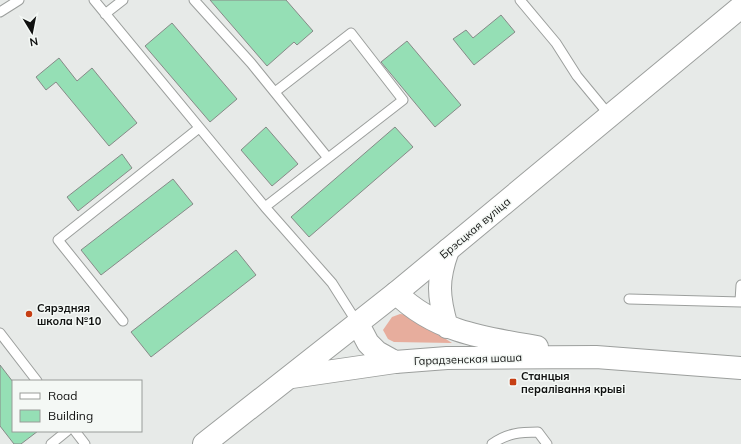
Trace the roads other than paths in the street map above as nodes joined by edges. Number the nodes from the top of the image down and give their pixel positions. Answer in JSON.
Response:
{"nodes":[{"id":1,"x":19,"y":0,"type":"edge"},
{"id":2,"x":94,"y":0,"type":"edge"},
{"id":3,"x":123,"y":0,"type":"edge"},
{"id":4,"x":194,"y":0,"type":"edge"},
{"id":5,"x":520,"y":0,"type":"edge"},
{"id":6,"x":741,"y":7,"type":"edge"},
{"id":7,"x":0,"y":12,"type":"edge"},
{"id":8,"x":105,"y":14,"type":"junction"},
{"id":9,"x":275,"y":92,"type":"junction"},
{"id":10,"x":610,"y":116,"type":"junction"},
{"id":11,"x":199,"y":128,"type":"junction"},
{"id":12,"x":328,"y":158,"type":"junction"},
{"id":13,"x":265,"y":207,"type":"junction"},
{"id":14,"x":448,"y":250,"type":"junction"},
{"id":15,"x":741,"y":285,"type":"edge"},
{"id":16,"x":396,"y":293,"type":"junction"},
{"id":17,"x":629,"y":299,"type":"dead end"},
{"id":18,"x":740,"y":301,"type":"edge"},
{"id":19,"x":123,"y":321,"type":"dead end"},
{"id":20,"x":358,"y":324,"type":"junction"},
{"id":21,"x":447,"y":327,"type":"junction"},
{"id":22,"x":0,"y":333,"type":"edge"},
{"id":23,"x":596,"y":357,"type":"junction"},
{"id":24,"x":395,"y":362,"type":"junction"},
{"id":25,"x":741,"y":368,"type":"edge"},
{"id":26,"x":290,"y":377,"type":"junction"},
{"id":27,"x":35,"y":380,"type":"edge"},
{"id":28,"x":67,"y":432,"type":"edge"},
{"id":29,"x":76,"y":432,"type":"edge"},
{"id":30,"x":51,"y":444,"type":"edge"},
{"id":31,"x":85,"y":444,"type":"edge"},
{"id":32,"x":204,"y":444,"type":"edge"},
{"id":33,"x":492,"y":444,"type":"edge"},
{"id":34,"x":547,"y":444,"type":"edge"}],
"edges":[{"from":1,"to":7,"type":"lane"},
{"from":2,"to":8,"type":"lane"},
{"from":3,"to":8,"type":"lane"},
{"from":4,"to":9,"type":"lane"},
{"from":5,"to":10,"type":"lane"},
{"from":6,"to":10,"type":"main road","name":"Брэсцкая вуліца"},
{"from":8,"to":11,"type":"lane"},
{"from":9,"to":12,"type":"lane"},
{"from":9,"to":12,"type":"lane"},
{"from":10,"to":14,"type":"main road","name":"Брэсцкая вуліца"},
{"from":11,"to":13,"type":"lane"},
{"from":11,"to":19,"type":"lane"},
{"from":12,"to":13,"type":"lane"},
{"from":13,"to":20,"type":"lane"},
{"from":14,"to":16,"type":"main road","name":"Брэсцкая вуліца"},
{"from":14,"to":21,"type":"main road"},
{"from":15,"to":18,"type":"lane"},
{"from":16,"to":20,"type":"main road","name":"Брэсцкая вуліца"},
{"from":16,"to":21,"type":"main road","name":"Гарадзенская шаша"},
{"from":17,"to":18,"type":"lane"},
{"from":20,"to":24,"type":"main road"},
{"from":20,"to":26,"type":"main road","name":"Брэсцкая вуліца"},
{"from":21,"to":23,"type":"main road","name":"Гарадзенская шаша"},
{"from":22,"to":27,"type":"lane"},
{"from":23,"to":24,"type":"main road","name":"Гарадзенская шаша"},
{"from":23,"to":25,"type":"main road","name":"Гарадзенская шаша"},
{"from":24,"to":26,"type":"main road","name":"Гарадзенская шаша"},
{"from":26,"to":32,"type":"main road","name":"Брэсцкая вуліца"},
{"from":28,"to":30,"type":"lane"},
{"from":29,"to":31,"type":"lane"},
{"from":33,"to":34,"type":"lane"}]}
